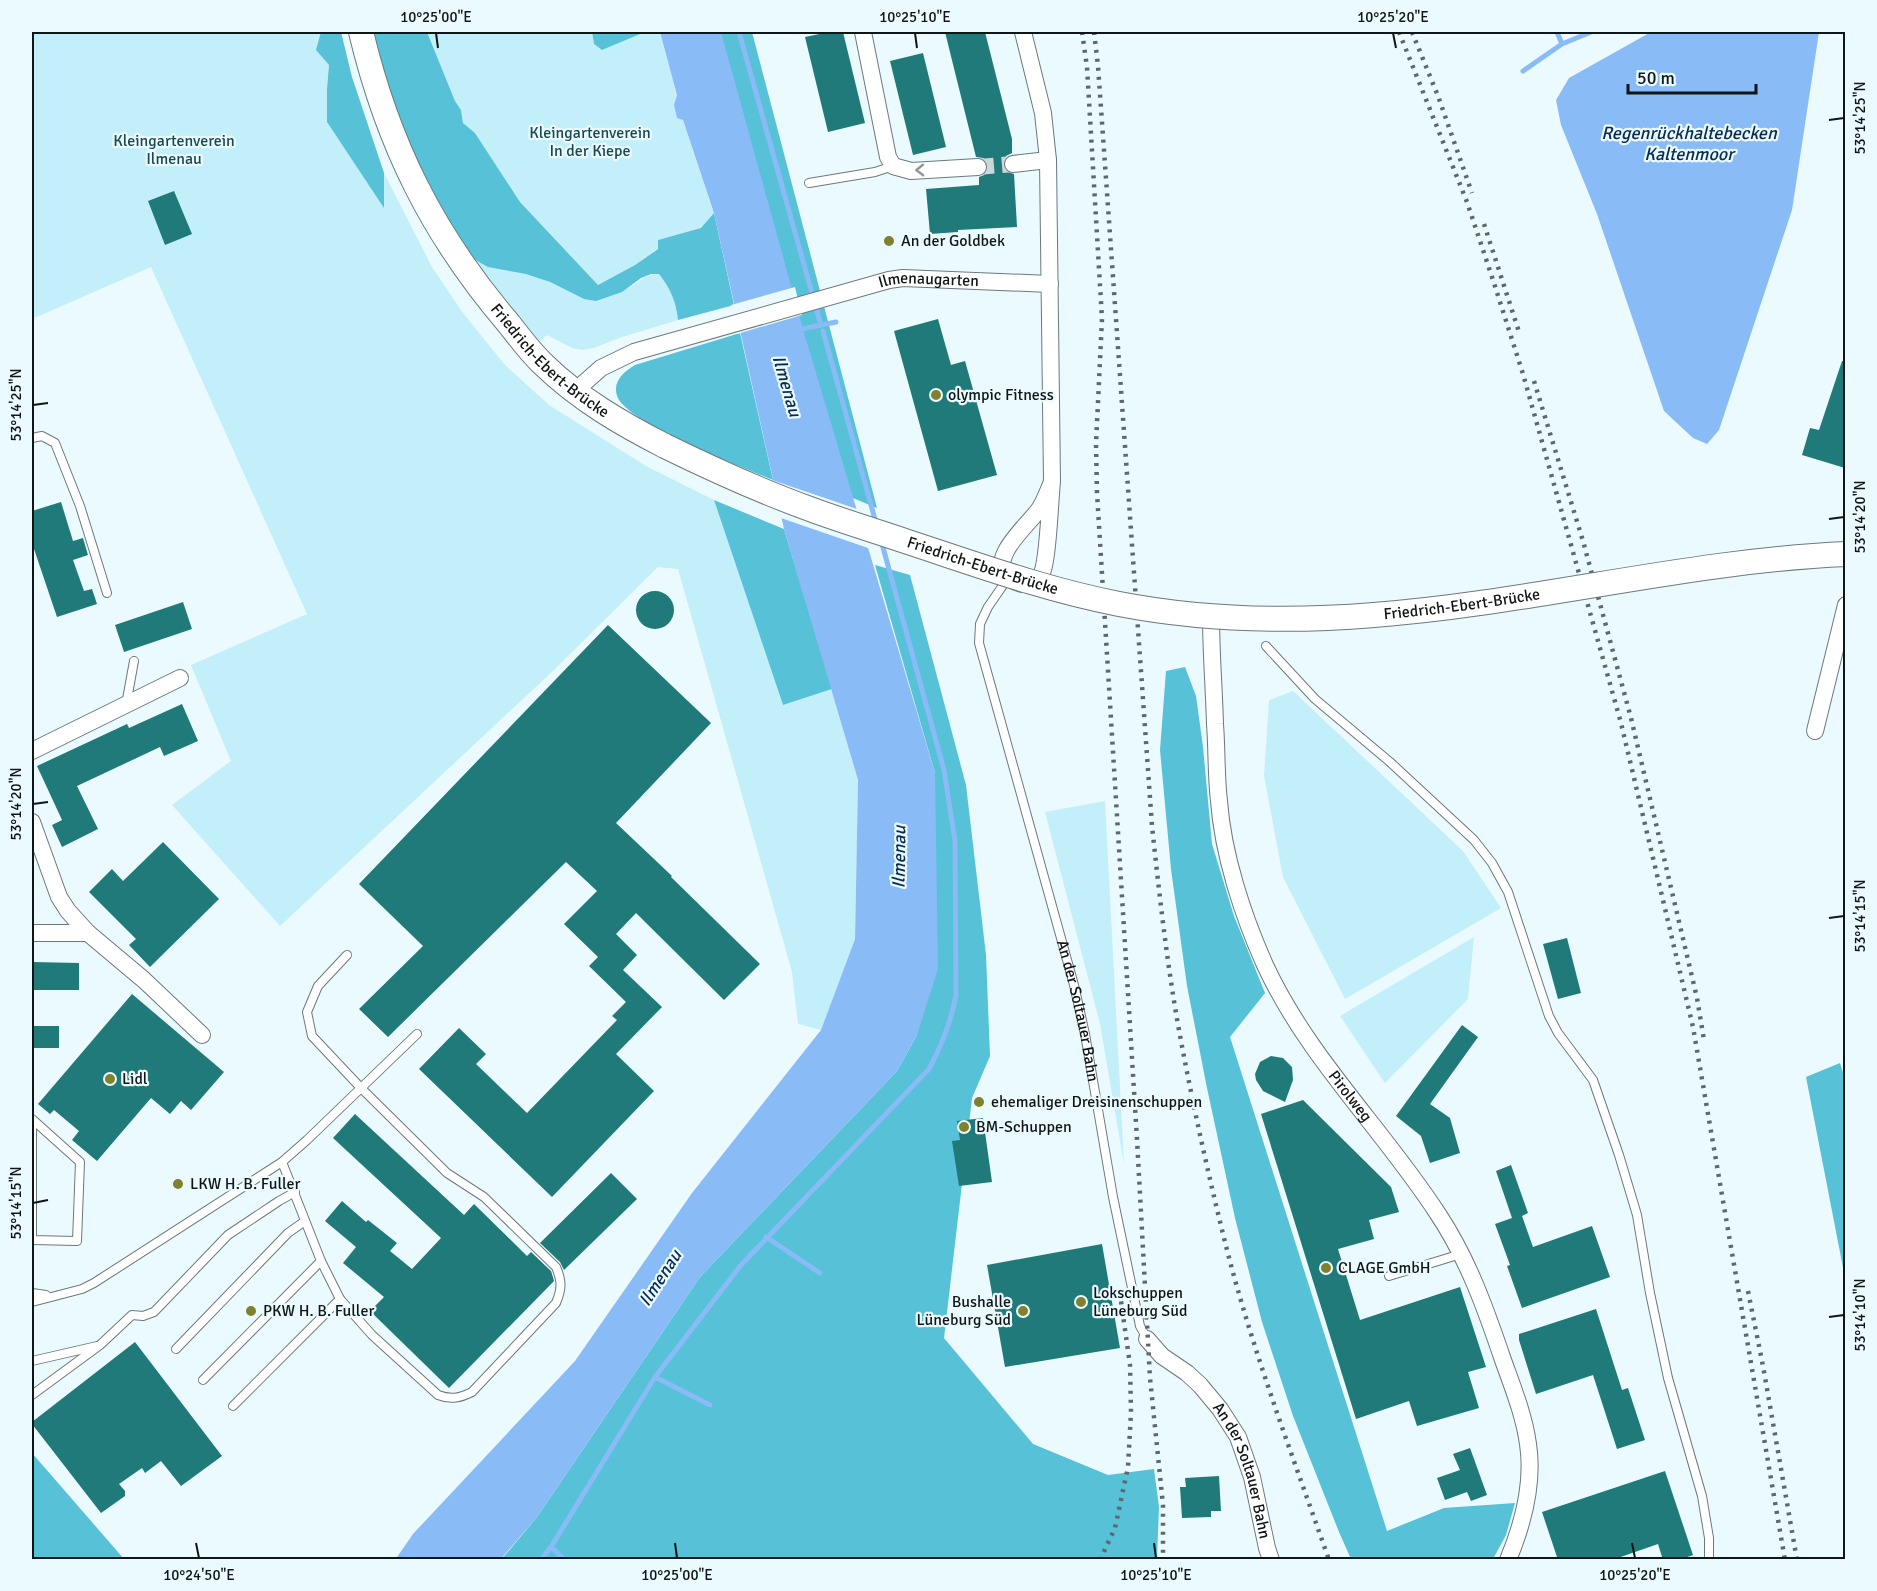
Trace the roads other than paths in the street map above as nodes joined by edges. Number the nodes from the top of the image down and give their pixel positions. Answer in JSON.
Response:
{"nodes":[{"id":1,"x":361,"y":32,"type":"edge"},
{"id":2,"x":863,"y":32,"type":"edge"},
{"id":3,"x":1023,"y":32,"type":"edge"},
{"id":4,"x":1048,"y":160,"type":"junction"},
{"id":5,"x":1013,"y":164,"type":"tunnel mouth"},
{"id":6,"x":893,"y":166,"type":"junction"},
{"id":7,"x":978,"y":167,"type":"tunnel mouth"},
{"id":8,"x":809,"y":183,"type":"dead end"},
{"id":9,"x":1050,"y":284,"type":"junction"},
{"id":10,"x":575,"y":391,"type":"junction"},
{"id":11,"x":32,"y":438,"type":"edge"},
{"id":12,"x":1052,"y":483,"type":"junction"},
{"id":13,"x":1845,"y":554,"type":"edge"},
{"id":14,"x":1008,"y":578,"type":"junction"},
{"id":15,"x":107,"y":593,"type":"dead end"},
{"id":16,"x":1845,"y":605,"type":"edge"},
{"id":17,"x":1211,"y":616,"type":"junction"},
{"id":18,"x":1266,"y":646,"type":"dead end"},
{"id":19,"x":134,"y":661,"type":"dead end"},
{"id":20,"x":180,"y":678,"type":"dead end"},
{"id":21,"x":126,"y":705,"type":"junction"},
{"id":22,"x":1815,"y":731,"type":"dead end"},
{"id":23,"x":32,"y":751,"type":"edge"},
{"id":24,"x":32,"y":822,"type":"edge"},
{"id":25,"x":32,"y":933,"type":"edge"},
{"id":26,"x":88,"y":933,"type":"junction"},
{"id":27,"x":347,"y":955,"type":"dead end"},
{"id":28,"x":417,"y":1034,"type":"dead end"},
{"id":29,"x":202,"y":1035,"type":"dead end"},
{"id":30,"x":361,"y":1089,"type":"junction"},
{"id":31,"x":32,"y":1119,"type":"edge"},
{"id":32,"x":282,"y":1162,"type":"junction"},
{"id":33,"x":295,"y":1192,"type":"junction"},
{"id":34,"x":305,"y":1221,"type":"junction"},
{"id":35,"x":1461,"y":1254,"type":"junction"},
{"id":36,"x":321,"y":1261,"type":"junction"},
{"id":37,"x":1389,"y":1276,"type":"dead end"},
{"id":38,"x":32,"y":1293,"type":"edge"},
{"id":39,"x":50,"y":1296,"type":"junction"},
{"id":40,"x":340,"y":1299,"type":"junction"},
{"id":41,"x":32,"y":1302,"type":"edge"},
{"id":42,"x":1148,"y":1339,"type":"joint"},
{"id":43,"x":100,"y":1345,"type":"junction"},
{"id":44,"x":176,"y":1349,"type":"dead end"},
{"id":45,"x":32,"y":1361,"type":"edge"},
{"id":46,"x":203,"y":1380,"type":"dead end"},
{"id":47,"x":32,"y":1395,"type":"edge"},
{"id":48,"x":233,"y":1406,"type":"dead end"},
{"id":49,"x":1271,"y":1560,"type":"edge"},
{"id":50,"x":1508,"y":1560,"type":"edge"},
{"id":51,"x":1709,"y":1560,"type":"edge"}],
"edges":[{"from":1,"to":10,"type":"main road","name":"Friedrich-Ebert-Brücke"},
{"from":2,"to":6,"type":"street"},
{"from":3,"to":4,"type":"street"},
{"from":4,"to":5,"type":"street"},
{"from":4,"to":9,"type":"street"},
{"from":7,"to":6,"type":"street","one_way":true},
{"from":6,"to":8,"type":"lane"},
{"from":9,"to":10,"type":"street","name":"Ilmenaugarten"},
{"from":9,"to":12,"type":"street"},
{"from":10,"to":17,"type":"main road","name":"Friedrich-Ebert-Brücke","bridge":true},
{"from":11,"to":15,"type":"lane"},
{"from":12,"to":14,"type":"street"},
{"from":12,"to":14,"type":"street"},
{"from":13,"to":17,"type":"main road","name":"Friedrich-Ebert-Brücke","bridge":true},
{"from":14,"to":42,"type":"lane","name":"An der Soltauer Bahn"},
{"from":16,"to":22,"type":"street"},
{"from":17,"to":35,"type":"street","name":"Pirolweg"},
{"from":18,"to":51,"type":"lane"},
{"from":19,"to":21,"type":"lane"},
{"from":20,"to":21,"type":"street"},
{"from":21,"to":23,"type":"street"},
{"from":24,"to":26,"type":"street"},
{"from":25,"to":26,"type":"street"},
{"from":26,"to":29,"type":"street"},
{"from":27,"to":30,"type":"lane"},
{"from":28,"to":30,"type":"lane"},
{"from":30,"to":32,"type":"lane"},
{"from":30,"to":40,"type":"lane"},
{"from":31,"to":31,"type":"lane"},
{"from":32,"to":33,"type":"lane"},
{"from":32,"to":39,"type":"lane"},
{"from":33,"to":34,"type":"lane"},
{"from":33,"to":43,"type":"lane"},
{"from":34,"to":36,"type":"lane"},
{"from":34,"to":44,"type":"lane"},
{"from":35,"to":37,"type":"lane"},
{"from":35,"to":50,"type":"street","name":"Pirolweg"},
{"from":36,"to":40,"type":"lane"},
{"from":36,"to":46,"type":"lane"},
{"from":38,"to":39,"type":"lane"},
{"from":39,"to":41,"type":"lane"},
{"from":40,"to":48,"type":"lane"},
{"from":42,"to":49,"type":"street","name":"An der Soltauer Bahn"},
{"from":43,"to":45,"type":"lane"},
{"from":43,"to":47,"type":"lane"}]}
